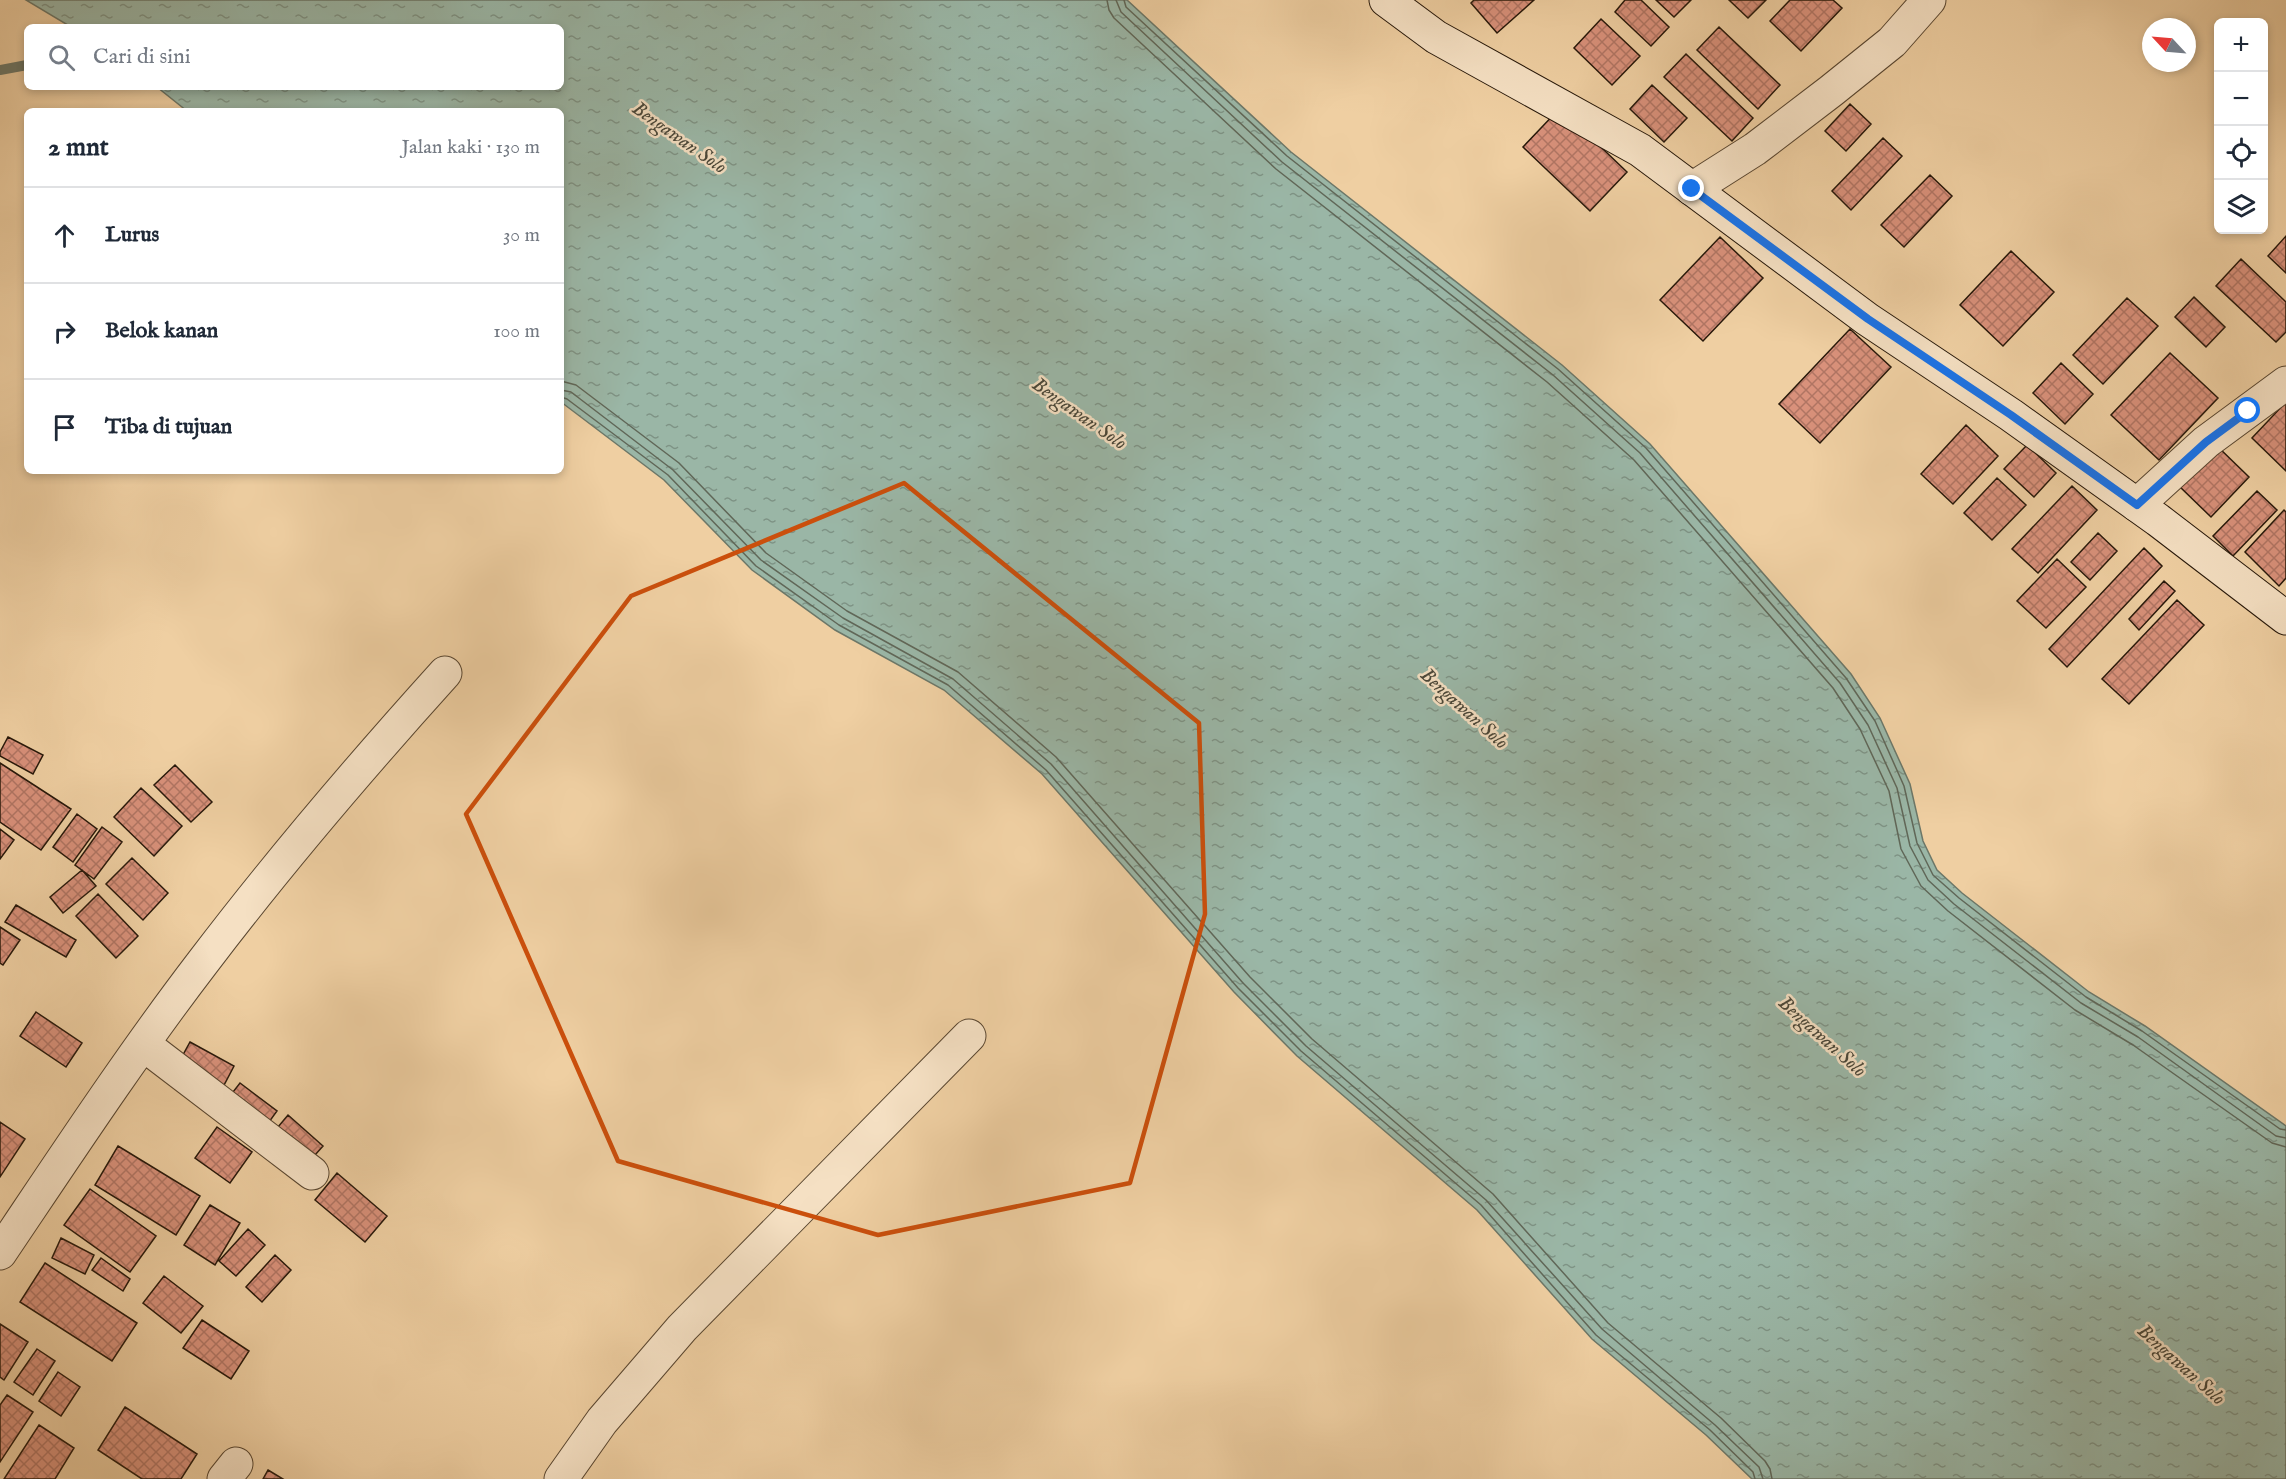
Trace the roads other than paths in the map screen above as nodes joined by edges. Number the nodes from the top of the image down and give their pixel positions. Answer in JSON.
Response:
{"nodes":[{"id":1,"x":1386,"y":0,"type":"edge"},
{"id":2,"x":1929,"y":0,"type":"edge"},
{"id":3,"x":1692,"y":189,"type":"junction"},
{"id":4,"x":2286,"y":383,"type":"edge"},
{"id":5,"x":2137,"y":505,"type":"junction"},
{"id":6,"x":2286,"y":618,"type":"edge"},
{"id":7,"x":445,"y":673,"type":"dead end"},
{"id":8,"x":969,"y":1036,"type":"dead end"},
{"id":9,"x":143,"y":1044,"type":"junction"},
{"id":10,"x":312,"y":1173,"type":"dead end"},
{"id":11,"x":0,"y":1253,"type":"edge"},
{"id":12,"x":561,"y":1479,"type":"edge"}],
"edges":[{"from":1,"to":3,"type":"street"},
{"from":2,"to":3,"type":"street"},
{"from":3,"to":5,"type":"street"},
{"from":4,"to":5,"type":"street"},
{"from":5,"to":6,"type":"street"},
{"from":7,"to":9,"type":"street"},
{"from":8,"to":12,"type":"street"},
{"from":9,"to":10,"type":"street"},
{"from":9,"to":11,"type":"street"}]}
